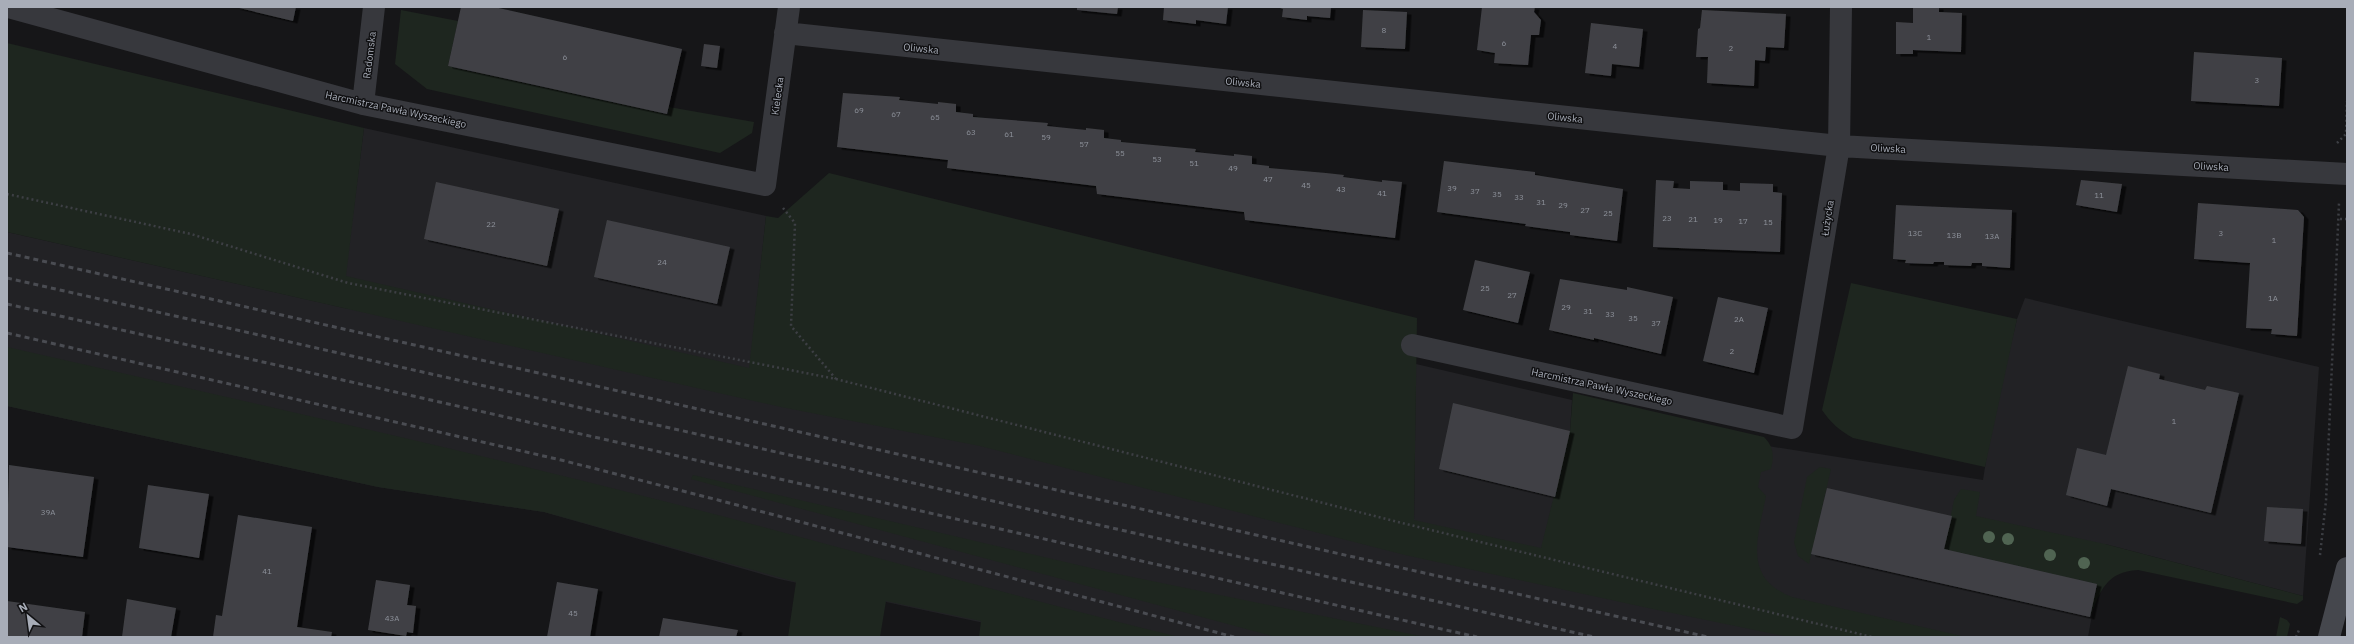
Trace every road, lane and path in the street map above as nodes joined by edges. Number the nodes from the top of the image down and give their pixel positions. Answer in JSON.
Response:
{"nodes":[{"id":1,"x":8,"y":7,"type":"edge"},
{"id":2,"x":374,"y":7,"type":"edge"},
{"id":3,"x":789,"y":7,"type":"edge"},
{"id":4,"x":1841,"y":7,"type":"edge"},
{"id":5,"x":786,"y":34,"type":"junction"},
{"id":6,"x":2347,"y":101,"type":"edge"},
{"id":7,"x":363,"y":104,"type":"junction"},
{"id":8,"x":1839,"y":146,"type":"junction"},
{"id":9,"x":2340,"y":173,"type":"edge"},
{"id":10,"x":765,"y":185,"type":"junction"},
{"id":11,"x":7,"y":194,"type":"edge"},
{"id":12,"x":2339,"y":219,"type":"junction"},
{"id":13,"x":2347,"y":219,"type":"edge"},
{"id":14,"x":1412,"y":345,"type":"dead end"},
{"id":15,"x":836,"y":379,"type":"junction"},
{"id":16,"x":1792,"y":428,"type":"joint"},
{"id":17,"x":2318,"y":562,"type":"dead end"},
{"id":18,"x":2347,"y":568,"type":"edge"},
{"id":19,"x":2300,"y":626,"type":"dead end"},
{"id":20,"x":1872,"y":637,"type":"edge"},
{"id":21,"x":2296,"y":637,"type":"edge"},
{"id":22,"x":2330,"y":637,"type":"edge"}],
"edges":[{"from":1,"to":7,"type":"street","name":"Harcmistrza Pawła Wyszeckiego"},
{"from":2,"to":7,"type":"street","name":"Radomska"},
{"from":3,"to":5,"type":"street","name":"Kielecka"},
{"from":4,"to":8,"type":"street","name":"Łużycka"},
{"from":5,"to":8,"type":"street","name":"Oliwska"},
{"from":5,"to":10,"type":"street","name":"Kielecka"},
{"from":6,"to":9,"type":"path"},
{"from":7,"to":10,"type":"street","name":"Harcmistrza Pawła Wyszeckiego"},
{"from":8,"to":9,"type":"street","name":"Oliwska"},
{"from":8,"to":16,"type":"street","name":"Łużycka"},
{"from":9,"to":12,"type":"path"},
{"from":10,"to":15,"type":"path"},
{"from":11,"to":15,"type":"path"},
{"from":12,"to":13,"type":"path"},
{"from":12,"to":17,"type":"path"},
{"from":14,"to":16,"type":"street","name":"Harcmistrza Pawła Wyszeckiego"},
{"from":15,"to":20,"type":"path"},
{"from":18,"to":22,"type":"main road"},
{"from":19,"to":21,"type":"path"}]}
